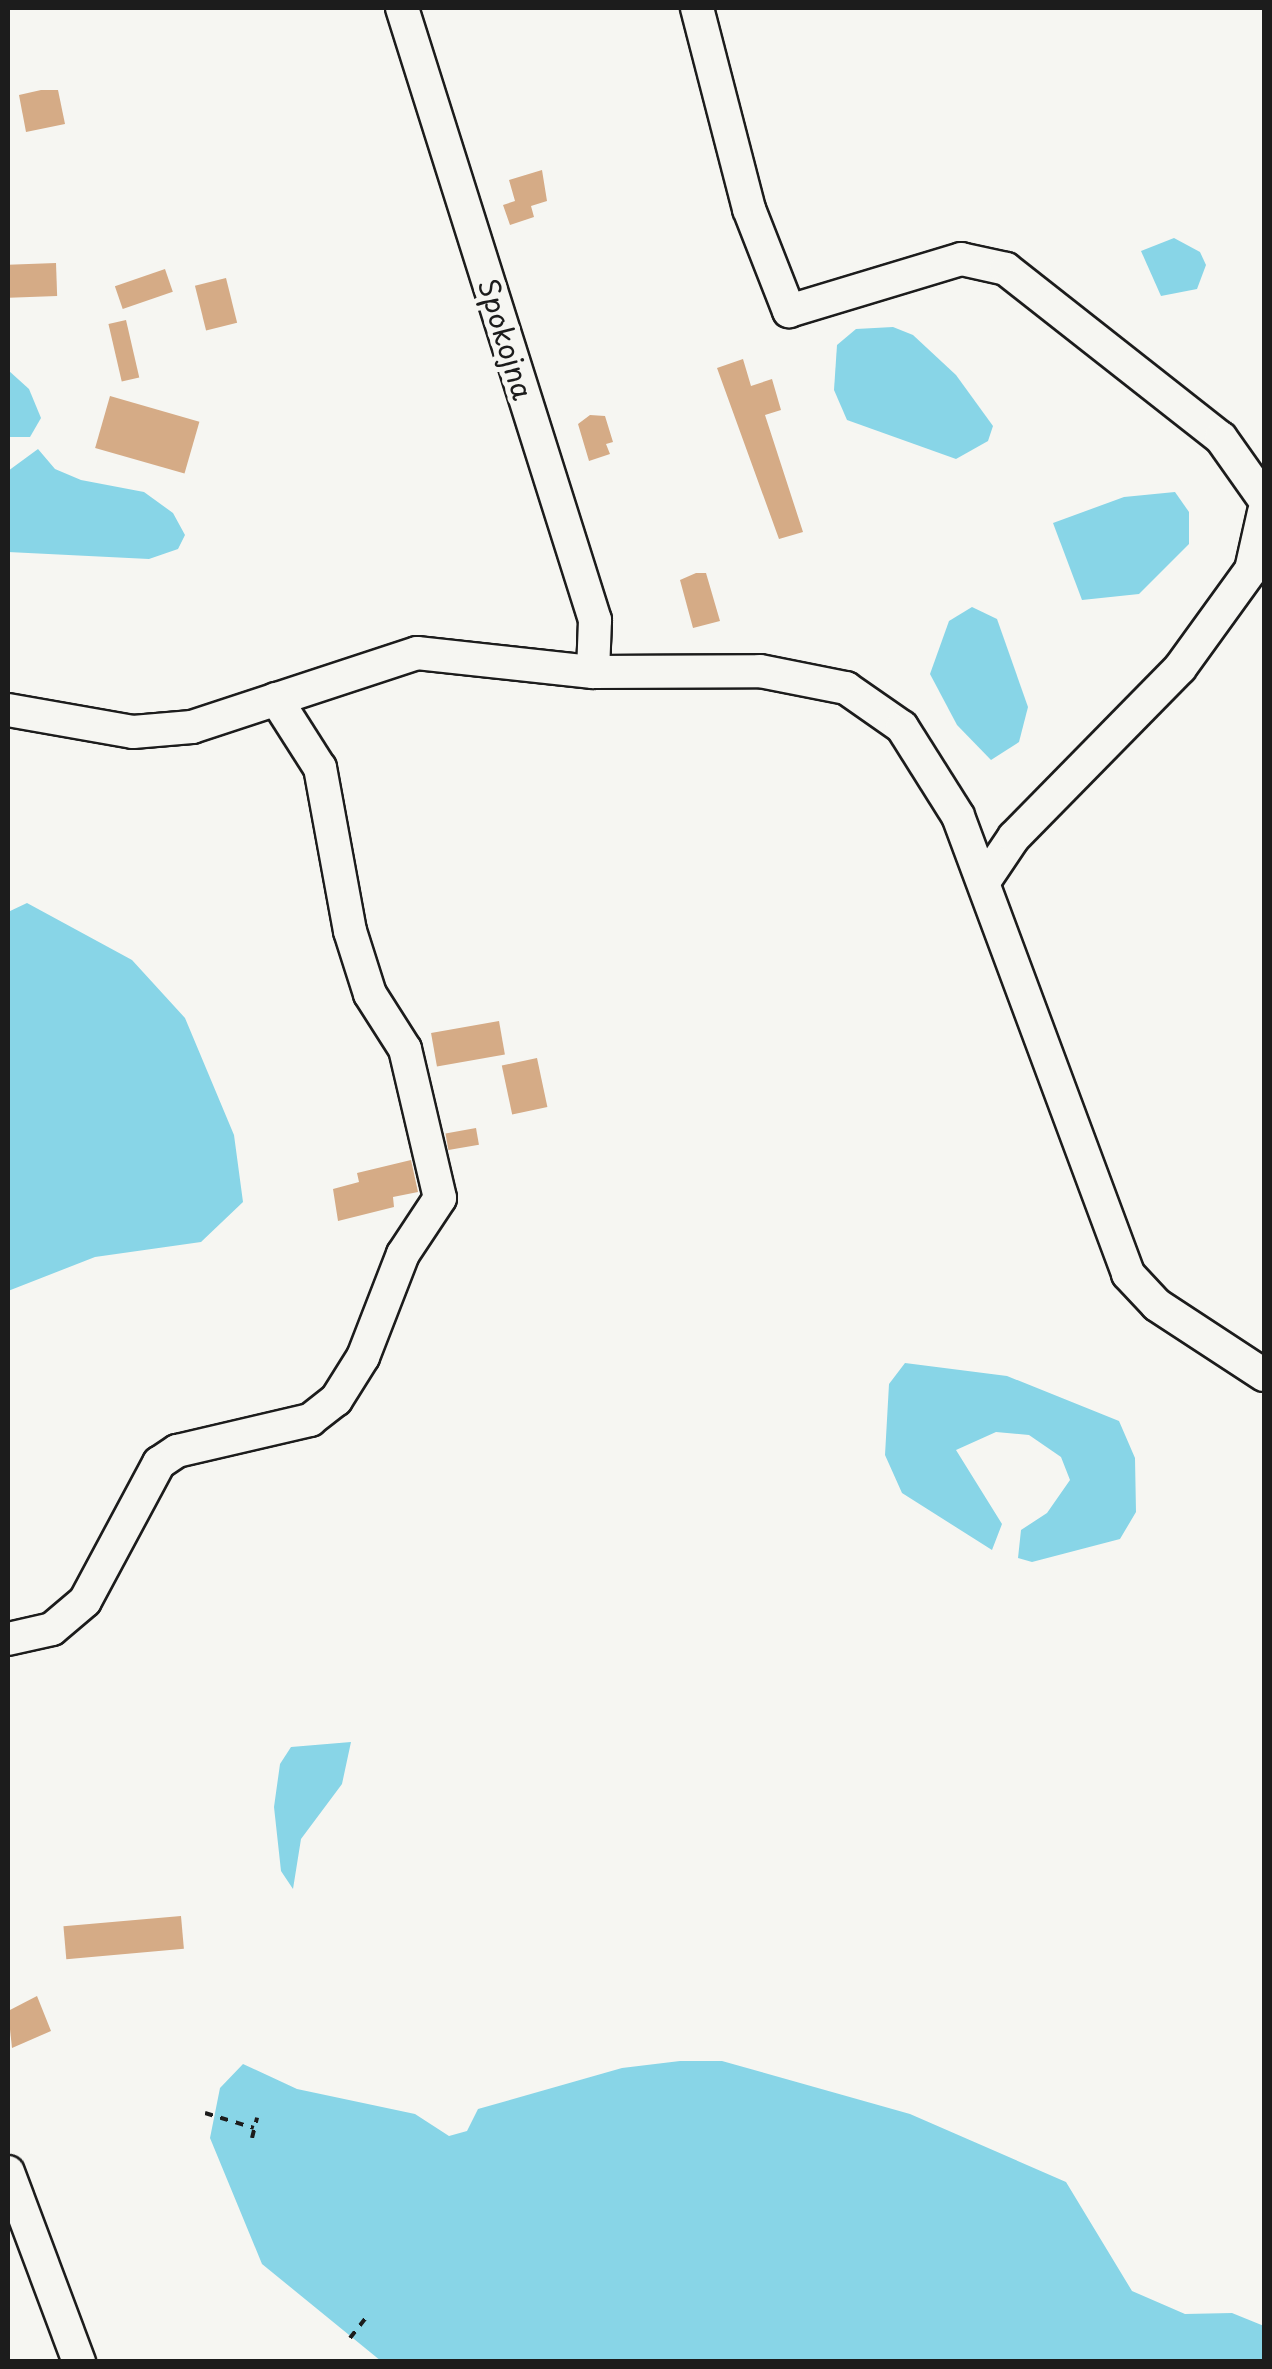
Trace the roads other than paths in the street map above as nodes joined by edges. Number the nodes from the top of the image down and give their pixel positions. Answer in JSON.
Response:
{"nodes":[{"id":1,"x":402,"y":8,"type":"edge"},
{"id":2,"x":696,"y":8,"type":"edge"},
{"id":3,"x":1264,"y":499,"type":"edge"},
{"id":4,"x":1264,"y":512,"type":"edge"},
{"id":5,"x":593,"y":672,"type":"junction"},
{"id":6,"x":276,"y":698,"type":"junction"},
{"id":7,"x":8,"y":710,"type":"edge"},
{"id":8,"x":985,"y":880,"type":"junction"},
{"id":9,"x":1264,"y":1375,"type":"edge"},
{"id":10,"x":8,"y":1639,"type":"edge"},
{"id":11,"x":8,"y":2172,"type":"edge"},
{"id":12,"x":79,"y":2362,"type":"edge"}],
"edges":[{"from":1,"to":5,"type":"street","name":"Spokojna"},
{"from":2,"to":3,"type":"street"},
{"from":4,"to":8,"type":"street"},
{"from":5,"to":6,"type":"street"},
{"from":5,"to":8,"type":"street"},
{"from":6,"to":7,"type":"street"},
{"from":6,"to":10,"type":"street"},
{"from":8,"to":9,"type":"street"},
{"from":11,"to":12,"type":"street"}]}
